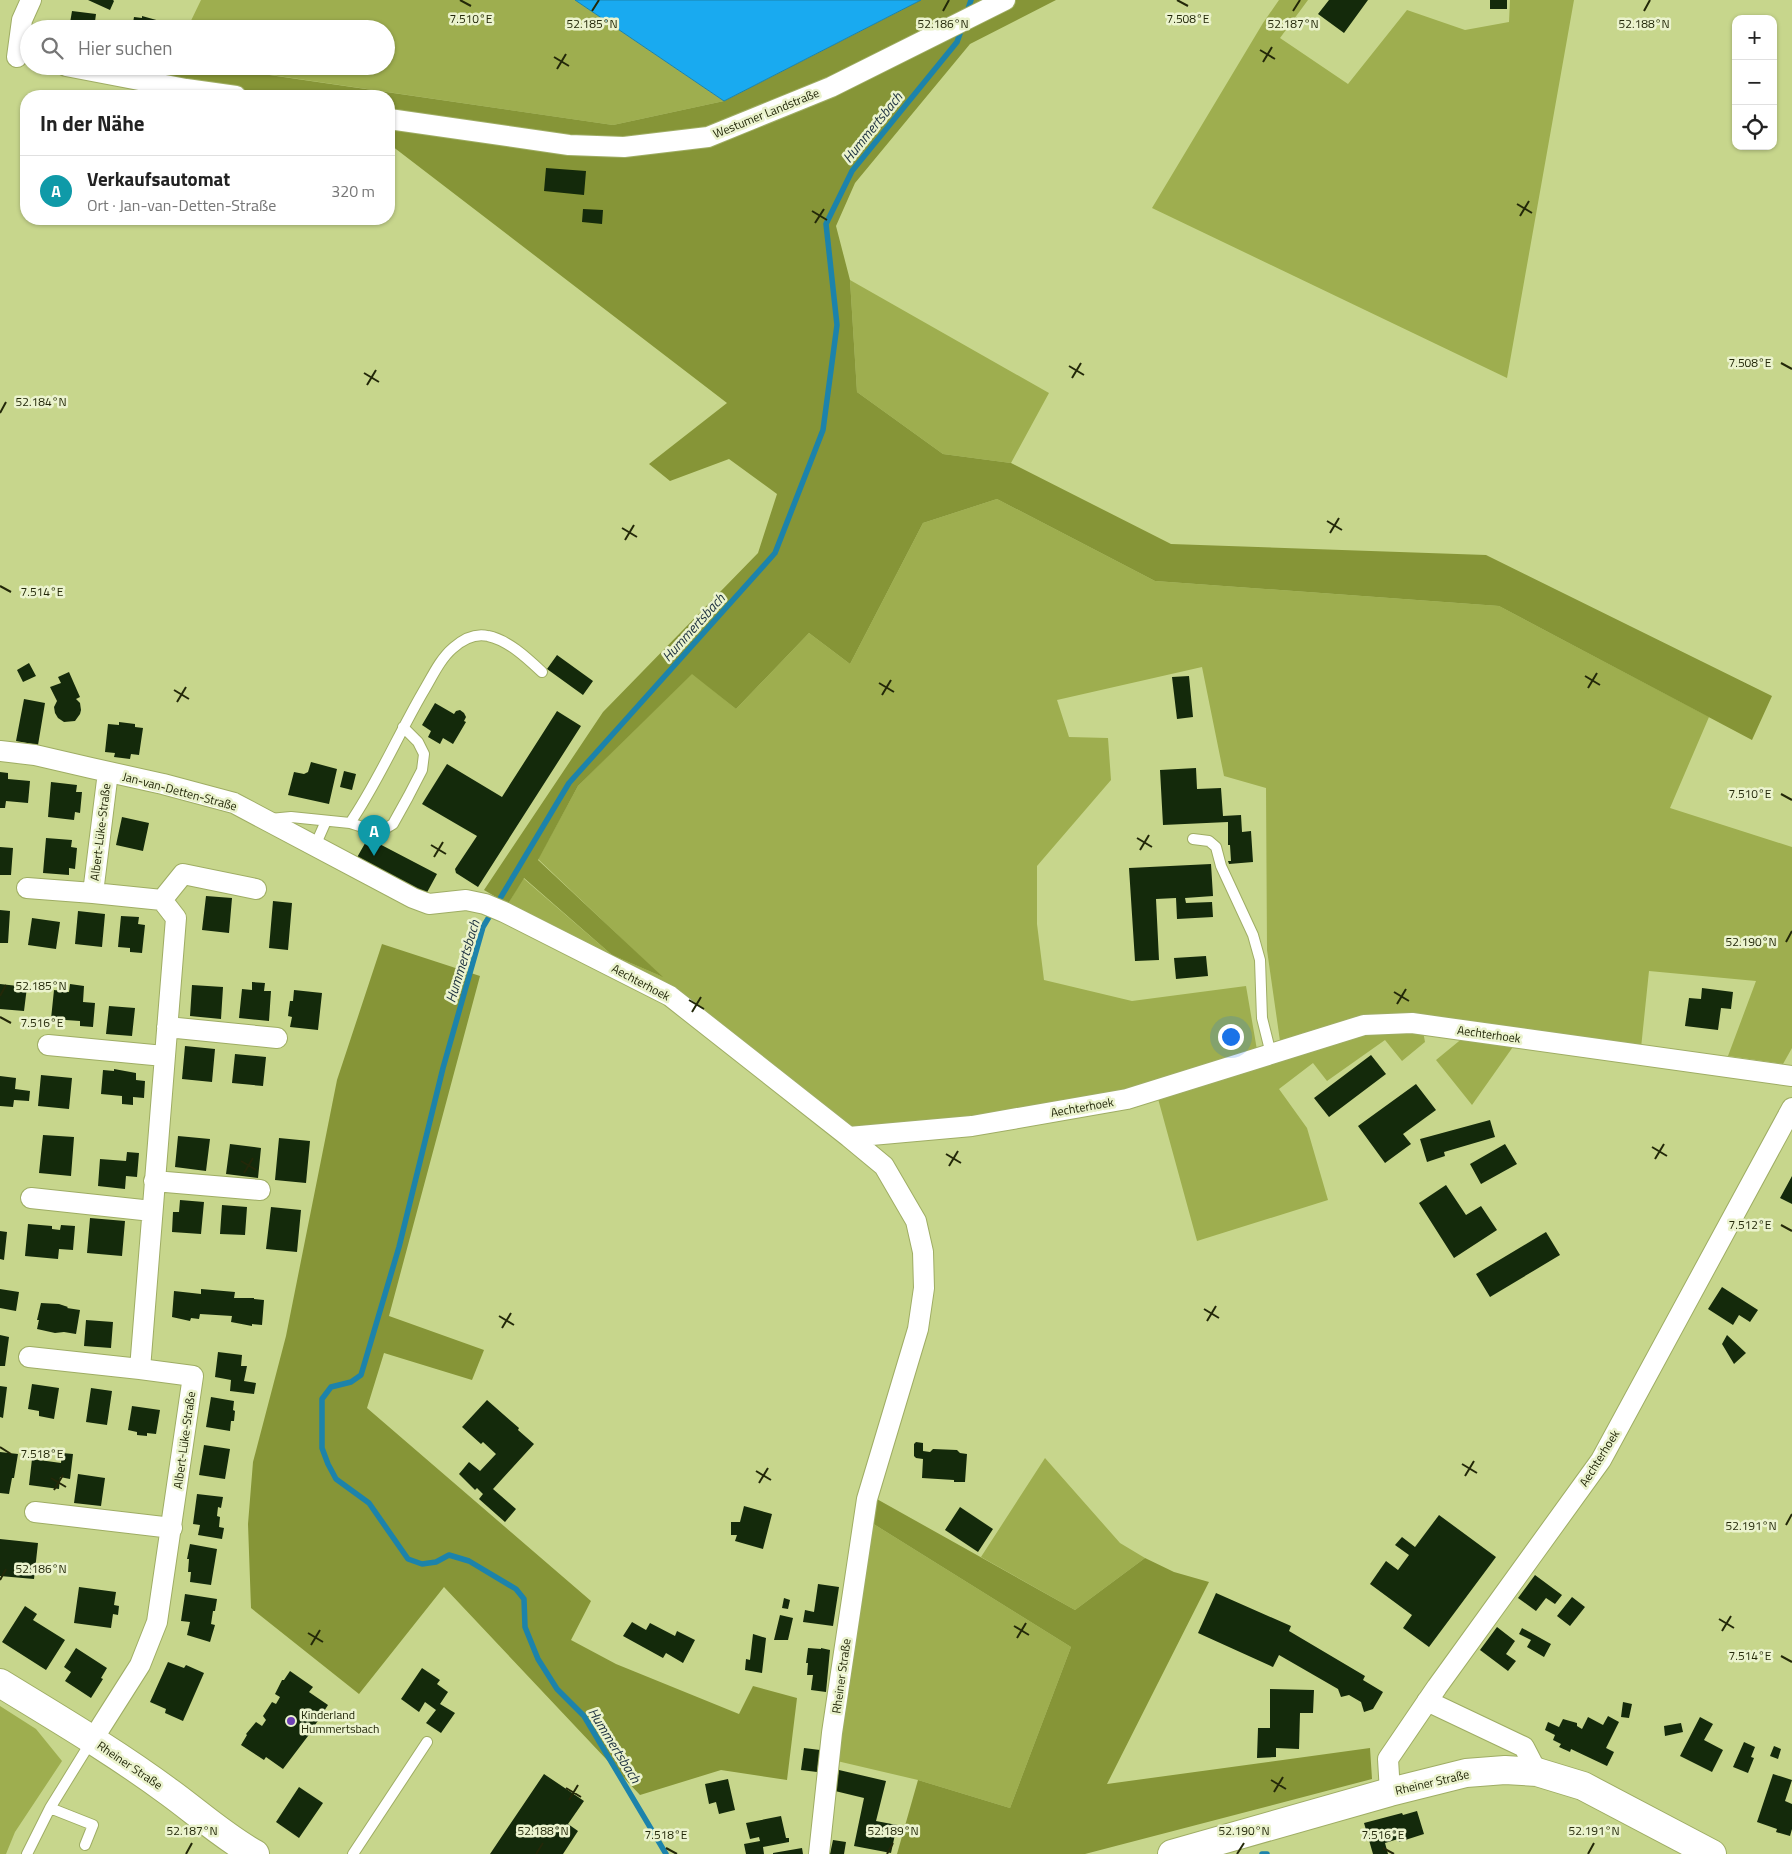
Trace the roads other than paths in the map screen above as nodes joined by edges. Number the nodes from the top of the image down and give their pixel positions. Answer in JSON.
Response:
{"nodes":[{"id":1,"x":31,"y":0,"type":"edge"},
{"id":2,"x":1005,"y":0,"type":"edge"},
{"id":3,"x":22,"y":20,"type":"edge"},
{"id":4,"x":20,"y":31,"type":"edge"},
{"id":5,"x":15,"y":57,"type":"edge"},
{"id":6,"x":113,"y":75,"type":"edge"},
{"id":7,"x":193,"y":90,"type":"edge"},
{"id":8,"x":395,"y":120,"type":"edge"},
{"id":9,"x":542,"y":672,"type":"dead end"},
{"id":10,"x":403,"y":727,"type":"junction"},
{"id":11,"x":0,"y":751,"type":"edge"},
{"id":12,"x":108,"y":772,"type":"junction"},
{"id":13,"x":264,"y":819,"type":"junction"},
{"id":14,"x":326,"y":821,"type":"junction"},
{"id":15,"x":350,"y":823,"type":"junction"},
{"id":16,"x":1194,"y":839,"type":"dead end"},
{"id":17,"x":315,"y":846,"type":"junction"},
{"id":18,"x":27,"y":888,"type":"dead end"},
{"id":19,"x":256,"y":889,"type":"dead end"},
{"id":20,"x":92,"y":893,"type":"junction"},
{"id":21,"x":162,"y":900,"type":"junction"},
{"id":22,"x":429,"y":904,"type":"joint"},
{"id":23,"x":167,"y":1027,"type":"junction"},
{"id":24,"x":277,"y":1038,"type":"dead end"},
{"id":25,"x":48,"y":1045,"type":"dead end"},
{"id":26,"x":1271,"y":1054,"type":"junction"},
{"id":27,"x":164,"y":1056,"type":"junction"},
{"id":28,"x":1792,"y":1076,"type":"edge"},
{"id":29,"x":1792,"y":1108,"type":"edge"},
{"id":30,"x":849,"y":1137,"type":"junction"},
{"id":31,"x":154,"y":1180,"type":"junction"},
{"id":32,"x":260,"y":1190,"type":"dead end"},
{"id":33,"x":31,"y":1198,"type":"dead end"},
{"id":34,"x":152,"y":1211,"type":"junction"},
{"id":35,"x":29,"y":1357,"type":"dead end"},
{"id":36,"x":140,"y":1369,"type":"junction"},
{"id":37,"x":35,"y":1512,"type":"dead end"},
{"id":38,"x":172,"y":1528,"type":"junction"},
{"id":39,"x":0,"y":1683,"type":"edge"},
{"id":40,"x":1427,"y":1701,"type":"junction"},
{"id":41,"x":92,"y":1740,"type":"junction"},
{"id":42,"x":427,"y":1742,"type":"dead end"},
{"id":43,"x":1537,"y":1772,"type":"junction"},
{"id":44,"x":1390,"y":1792,"type":"junction"},
{"id":45,"x":50,"y":1808,"type":"junction"},
{"id":46,"x":85,"y":1846,"type":"dead end"},
{"id":47,"x":27,"y":1854,"type":"edge"},
{"id":48,"x":255,"y":1854,"type":"edge"},
{"id":49,"x":353,"y":1854,"type":"edge"},
{"id":50,"x":819,"y":1854,"type":"edge"},
{"id":51,"x":1172,"y":1854,"type":"edge"},
{"id":52,"x":1712,"y":1854,"type":"edge"}],
"edges":[{"from":1,"to":3,"type":"street"},
{"from":2,"to":8,"type":"street","name":"Westumer Landstraße"},
{"from":4,"to":5,"type":"street"},
{"from":6,"to":7,"type":"street"},
{"from":9,"to":10,"type":"lane"},
{"from":10,"to":15,"type":"lane"},
{"from":10,"to":15,"type":"lane"},
{"from":11,"to":12,"type":"street","name":"Jan-van-Detten-Straße"},
{"from":12,"to":13,"type":"street","name":"Jan-van-Detten-Straße"},
{"from":12,"to":20,"type":"street","name":"Albert-Lüke-Straße"},
{"from":13,"to":14,"type":"lane"},
{"from":13,"to":17,"type":"street","name":"Jan-van-Detten-Straße"},
{"from":14,"to":15,"type":"lane"},
{"from":14,"to":17,"type":"lane"},
{"from":16,"to":26,"type":"lane"},
{"from":17,"to":22,"type":"street","name":"Jan-van-Detten-Straße"},
{"from":18,"to":20,"type":"street","name":"Albert-Lüke-Straße"},
{"from":19,"to":21,"type":"street"},
{"from":20,"to":21,"type":"street","name":"Albert-Lüke-Straße"},
{"from":21,"to":23,"type":"street"},
{"from":22,"to":30,"type":"street","name":"Aechterhoek"},
{"from":23,"to":24,"type":"street"},
{"from":23,"to":27,"type":"street"},
{"from":25,"to":27,"type":"street"},
{"from":26,"to":28,"type":"street","name":"Aechterhoek"},
{"from":26,"to":30,"type":"street","name":"Aechterhoek"},
{"from":27,"to":31,"type":"street"},
{"from":29,"to":40,"type":"street","name":"Aechterhoek"},
{"from":30,"to":50,"type":"street","name":"Rheiner Straße"},
{"from":31,"to":32,"type":"street"},
{"from":31,"to":34,"type":"street"},
{"from":33,"to":34,"type":"street"},
{"from":34,"to":36,"type":"street"},
{"from":35,"to":36,"type":"street","name":"Albert-Lüke-Straße"},
{"from":36,"to":38,"type":"street","name":"Albert-Lüke-Straße"},
{"from":37,"to":38,"type":"street"},
{"from":38,"to":41,"type":"street","name":"Albert-Lüke-Straße"},
{"from":39,"to":41,"type":"street","name":"Rheiner Straße"},
{"from":40,"to":43,"type":"street"},
{"from":40,"to":44,"type":"street","name":"Aechterhoek"},
{"from":41,"to":45,"type":"lane"},
{"from":41,"to":48,"type":"street","name":"Rheiner Straße"},
{"from":42,"to":49,"type":"lane"},
{"from":43,"to":44,"type":"street","name":"Rheiner Straße"},
{"from":43,"to":52,"type":"street","name":"Rheiner Straße"},
{"from":44,"to":51,"type":"street","name":"Rheiner Straße"},
{"from":45,"to":46,"type":"lane"},
{"from":45,"to":47,"type":"lane"}]}
